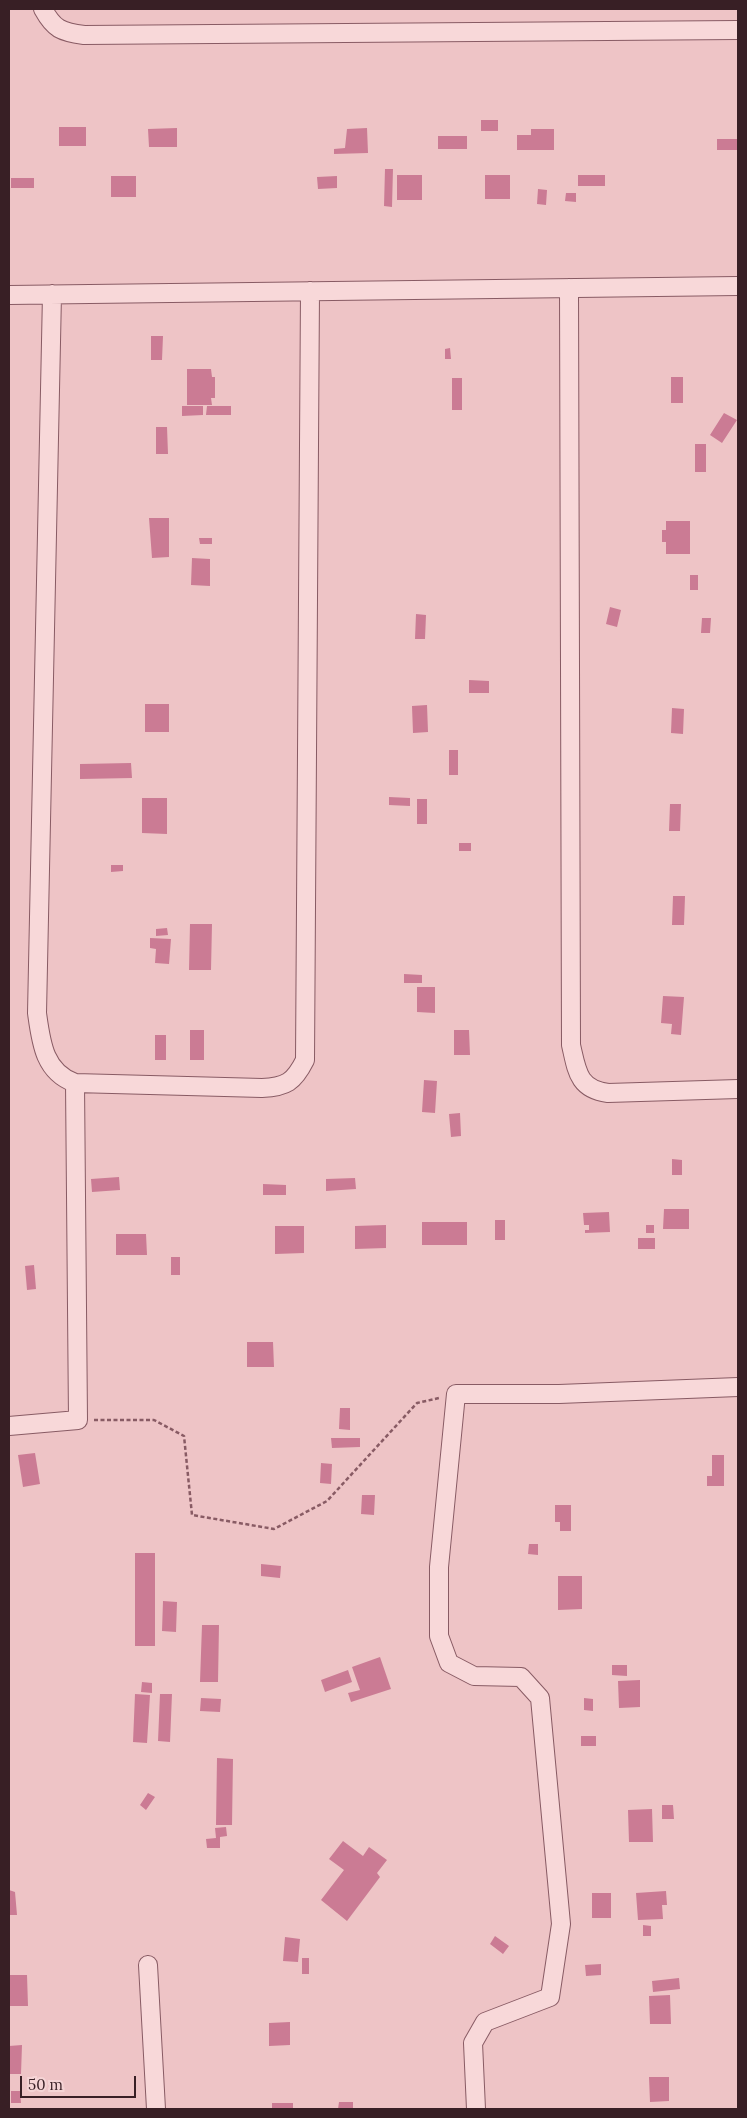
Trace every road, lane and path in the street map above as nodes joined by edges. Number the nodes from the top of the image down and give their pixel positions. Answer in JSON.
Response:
{"nodes":[{"id":1,"x":43,"y":9,"type":"edge"},
{"id":2,"x":738,"y":30,"type":"edge"},
{"id":3,"x":738,"y":286,"type":"edge"},
{"id":4,"x":569,"y":288,"type":"junction"},
{"id":5,"x":310,"y":291,"type":"junction"},
{"id":6,"x":52,"y":294,"type":"junction"},
{"id":7,"x":9,"y":295,"type":"edge"},
{"id":8,"x":75,"y":1083,"type":"junction"},
{"id":9,"x":738,"y":1089,"type":"edge"},
{"id":10,"x":738,"y":1387,"type":"edge"},
{"id":11,"x":456,"y":1394,"type":"junction"},
{"id":12,"x":78,"y":1420,"type":"junction"},
{"id":13,"x":9,"y":1426,"type":"edge"},
{"id":14,"x":148,"y":1965,"type":"dead end"},
{"id":15,"x":156,"y":2109,"type":"edge"},
{"id":16,"x":476,"y":2109,"type":"edge"}],
"edges":[{"from":1,"to":2,"type":"street"},
{"from":3,"to":4,"type":"street"},
{"from":4,"to":5,"type":"street"},
{"from":4,"to":9,"type":"street"},
{"from":5,"to":6,"type":"street"},
{"from":5,"to":8,"type":"street"},
{"from":6,"to":7,"type":"street"},
{"from":6,"to":8,"type":"street"},
{"from":8,"to":12,"type":"street"},
{"from":10,"to":11,"type":"street"},
{"from":11,"to":12,"type":"path"},
{"from":11,"to":16,"type":"street"},
{"from":12,"to":13,"type":"street"},
{"from":14,"to":15,"type":"street"}]}
